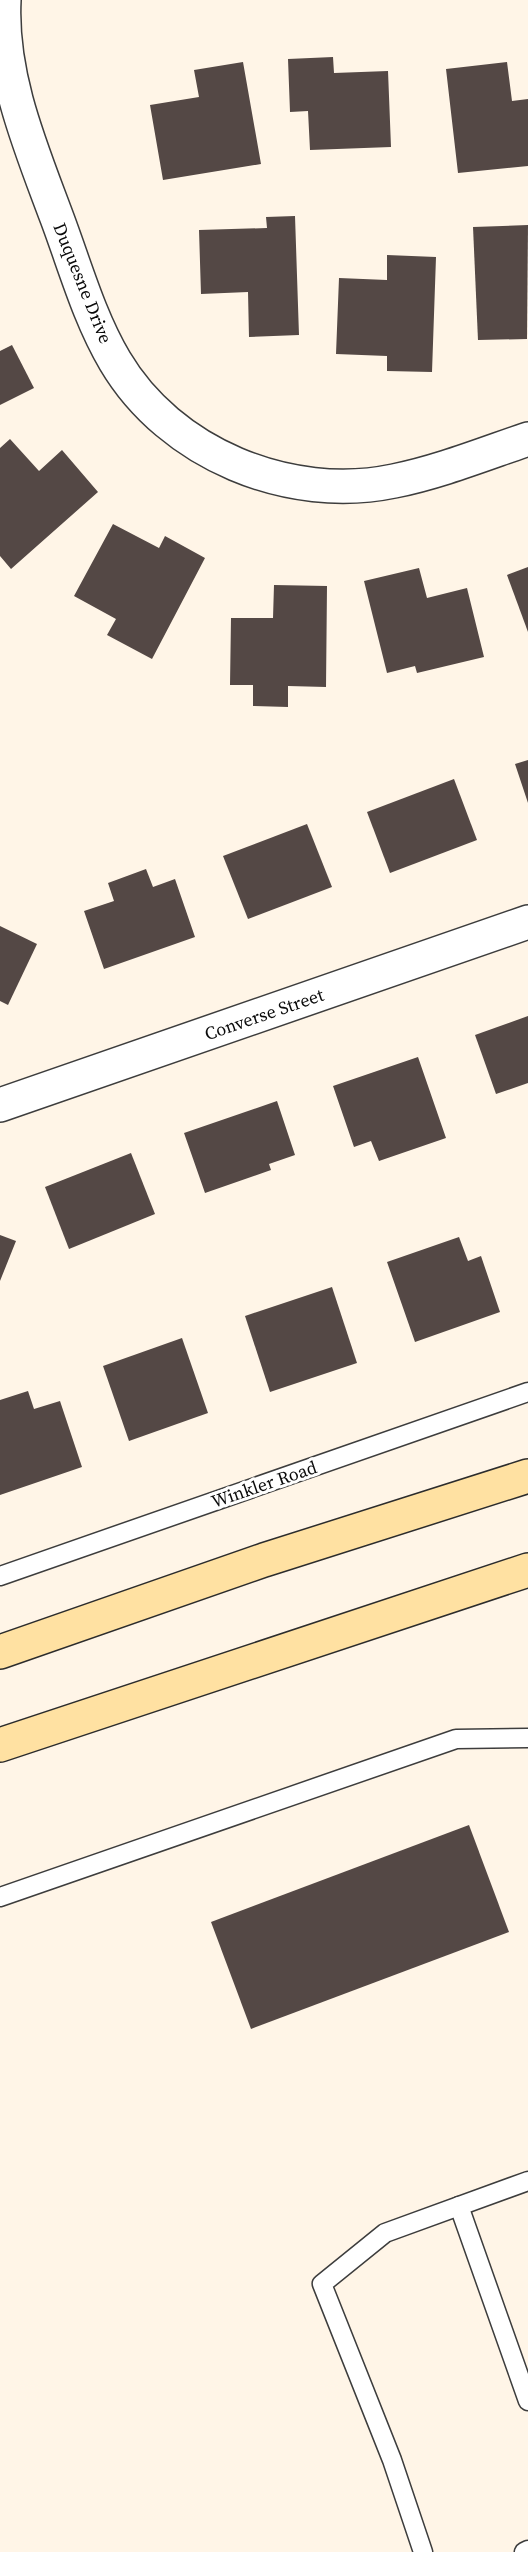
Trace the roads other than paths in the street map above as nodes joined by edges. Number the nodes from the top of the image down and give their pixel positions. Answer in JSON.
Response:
{"nodes":[{"id":1,"x":4,"y":0,"type":"edge"},
{"id":2,"x":528,"y":439,"type":"edge"},
{"id":3,"x":528,"y":922,"type":"edge"},
{"id":4,"x":0,"y":1105,"type":"edge"},
{"id":5,"x":528,"y":1392,"type":"edge"},
{"id":6,"x":528,"y":1476,"type":"edge"},
{"id":7,"x":528,"y":1570,"type":"edge"},
{"id":8,"x":0,"y":1576,"type":"edge"},
{"id":9,"x":0,"y":1652,"type":"edge"},
{"id":10,"x":528,"y":1738,"type":"edge"},
{"id":11,"x":0,"y":1745,"type":"edge"},
{"id":12,"x":0,"y":1897,"type":"edge"},
{"id":13,"x":528,"y":2181,"type":"edge"},
{"id":14,"x":459,"y":2206,"type":"junction"},
{"id":15,"x":528,"y":2401,"type":"edge"},
{"id":16,"x":423,"y":2552,"type":"edge"}],
"edges":[{"from":1,"to":2,"type":"street","name":"Duquesne Drive"},
{"from":3,"to":4,"type":"street","name":"Converse Street"},
{"from":5,"to":8,"type":"lane","name":"Winkler Road"},
{"from":6,"to":9,"type":"street"},
{"from":7,"to":11,"type":"street"},
{"from":10,"to":12,"type":"lane"},
{"from":13,"to":14,"type":"lane"},
{"from":14,"to":15,"type":"lane"},
{"from":14,"to":16,"type":"lane"}]}
